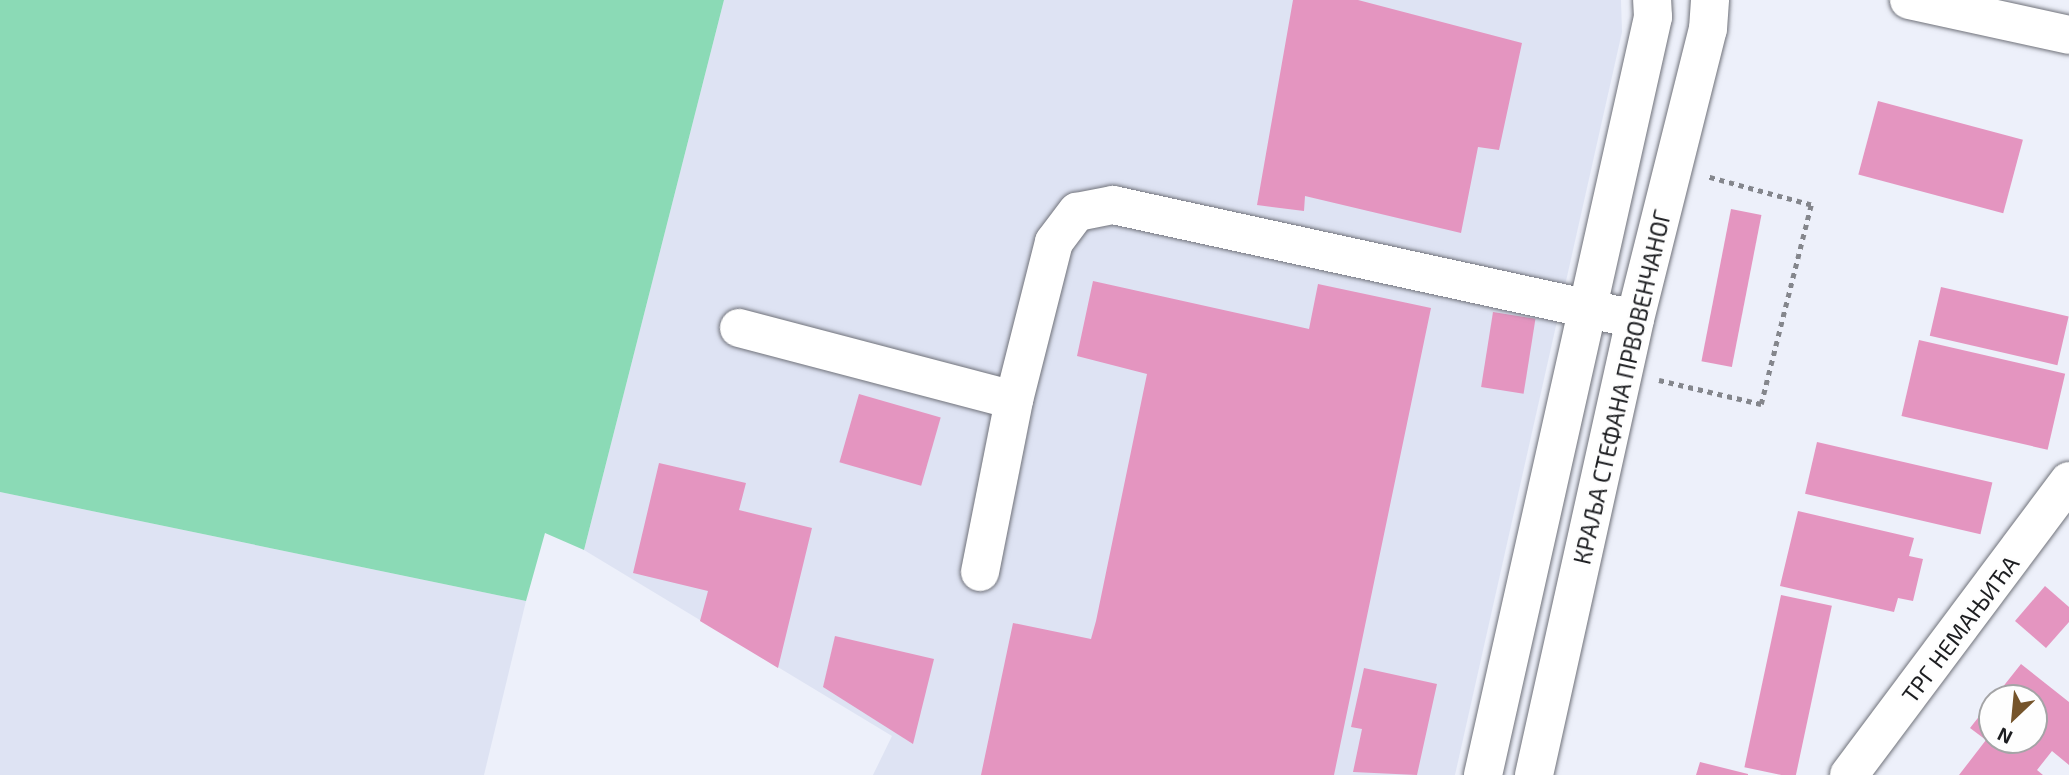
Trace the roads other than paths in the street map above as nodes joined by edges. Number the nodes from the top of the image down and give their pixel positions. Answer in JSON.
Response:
{"nodes":[{"id":1,"x":1652,"y":0,"type":"edge"},
{"id":2,"x":1710,"y":0,"type":"edge"},
{"id":3,"x":1909,"y":0,"type":"edge"},
{"id":4,"x":1988,"y":8,"type":"edge"},
{"id":5,"x":2069,"y":35,"type":"edge"},
{"id":6,"x":1587,"y":308,"type":"junction"},
{"id":7,"x":1635,"y":319,"type":"junction"},
{"id":8,"x":739,"y":328,"type":"dead end"},
{"id":9,"x":1014,"y":400,"type":"junction"},
{"id":10,"x":2069,"y":481,"type":"edge"},
{"id":11,"x":980,"y":572,"type":"dead end"},
{"id":12,"x":1483,"y":775,"type":"edge"},
{"id":13,"x":1534,"y":775,"type":"edge"},
{"id":14,"x":1849,"y":775,"type":"edge"}],
"edges":[{"from":1,"to":6,"type":"street"},
{"from":2,"to":7,"type":"street","name":"КРАЉА СТЕФАНА ПРВОВЕНЧАНОГ"},
{"from":3,"to":4,"type":"street"},
{"from":4,"to":5,"type":"street"},
{"from":6,"to":7,"type":"street"},
{"from":6,"to":9,"type":"street"},
{"from":6,"to":12,"type":"street"},
{"from":7,"to":13,"type":"street","name":"КРАЉА СТЕФАНА ПРВОВЕНЧАНОГ"},
{"from":8,"to":9,"type":"street"},
{"from":9,"to":11,"type":"street"},
{"from":10,"to":14,"type":"street","name":"ТРГ НЕМАЊИЋА"}]}
